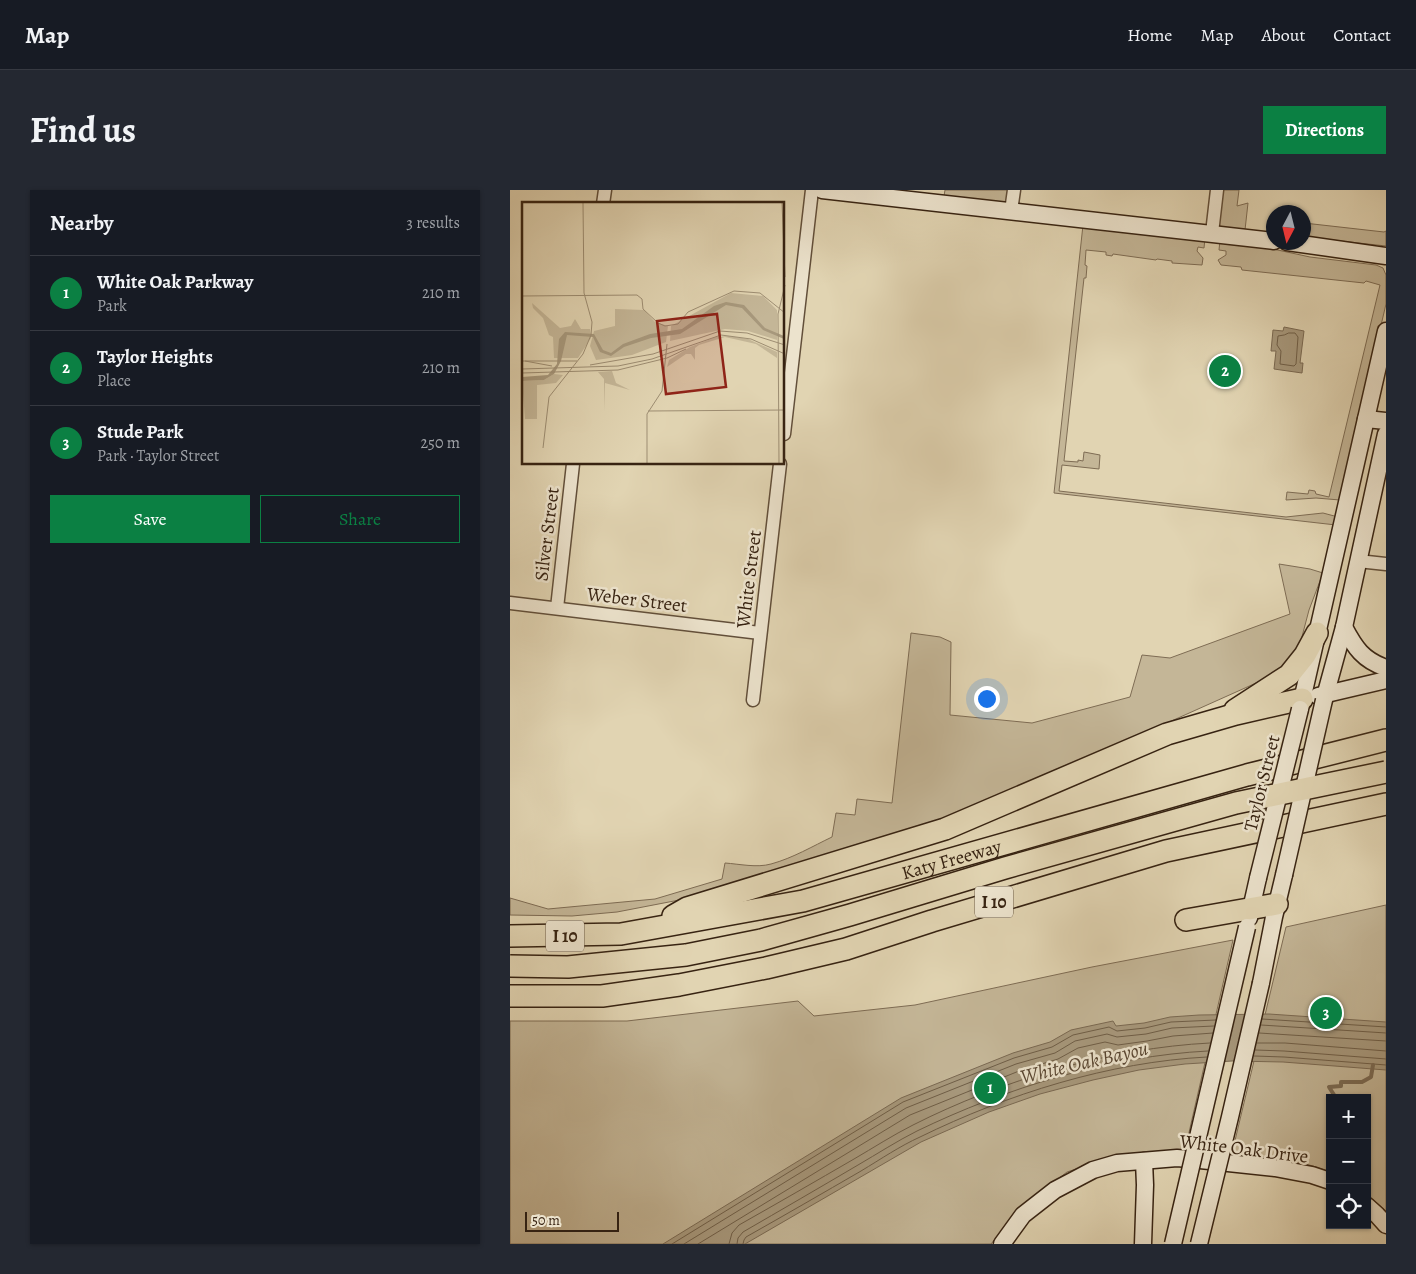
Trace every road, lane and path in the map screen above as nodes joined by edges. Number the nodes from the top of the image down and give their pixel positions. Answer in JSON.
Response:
{"nodes":[{"id":1,"x":812,"y":190,"type":"edge"},
{"id":2,"x":822,"y":190,"type":"edge"},
{"id":3,"x":1014,"y":190,"type":"edge"},
{"id":4,"x":1217,"y":190,"type":"edge"},
{"id":5,"x":1011,"y":211,"type":"junction"},
{"id":6,"x":1212,"y":233,"type":"junction"},
{"id":7,"x":1266,"y":240,"type":"edge"},
{"id":8,"x":1311,"y":245,"type":"edge"},
{"id":9,"x":1386,"y":256,"type":"edge"},
{"id":10,"x":1386,"y":331,"type":"edge"},
{"id":11,"x":1366,"y":419,"type":"junction"},
{"id":12,"x":1386,"y":422,"type":"edge"},
{"id":13,"x":785,"y":425,"type":"edge"},
{"id":14,"x":1386,"y":434,"type":"edge"},
{"id":15,"x":573,"y":465,"type":"edge"},
{"id":16,"x":780,"y":465,"type":"edge"},
{"id":17,"x":1358,"y":561,"type":"junction"},
{"id":18,"x":1386,"y":564,"type":"edge"},
{"id":19,"x":510,"y":603,"type":"edge"},
{"id":20,"x":557,"y":608,"type":"junction"},
{"id":21,"x":1344,"y":627,"type":"junction"},
{"id":22,"x":760,"y":633,"type":"junction"},
{"id":23,"x":1317,"y":633,"type":"junction"},
{"id":24,"x":1386,"y":668,"type":"edge"},
{"id":25,"x":1386,"y":680,"type":"edge"},
{"id":26,"x":1325,"y":697,"type":"junction"},
{"id":27,"x":753,"y":700,"type":"dead end"},
{"id":28,"x":1301,"y":704,"type":"junction"},
{"id":29,"x":1226,"y":717,"type":"junction"},
{"id":30,"x":1386,"y":740,"type":"edge"},
{"id":31,"x":1386,"y":772,"type":"edge"},
{"id":32,"x":1386,"y":804,"type":"edge"},
{"id":33,"x":1275,"y":914,"type":"junction"},
{"id":34,"x":1249,"y":917,"type":"junction"},
{"id":35,"x":1186,"y":920,"type":"dead end"},
{"id":36,"x":646,"y":929,"type":"junction"},
{"id":37,"x":510,"y":936,"type":"edge"},
{"id":38,"x":510,"y":966,"type":"edge"},
{"id":39,"x":510,"y":996,"type":"edge"},
{"id":40,"x":1144,"y":1161,"type":"junction"},
{"id":41,"x":1326,"y":1180,"type":"edge"},
{"id":42,"x":1371,"y":1210,"type":"edge"},
{"id":43,"x":1386,"y":1225,"type":"edge"},
{"id":44,"x":1002,"y":1244,"type":"edge"},
{"id":45,"x":1143,"y":1244,"type":"edge"},
{"id":46,"x":1173,"y":1244,"type":"edge"},
{"id":47,"x":1199,"y":1244,"type":"edge"}],
"edges":[{"from":1,"to":13,"type":"street"},
{"from":2,"to":5,"type":"main road"},
{"from":3,"to":5,"type":"street"},
{"from":4,"to":6,"type":"street"},
{"from":5,"to":6,"type":"main road"},
{"from":6,"to":7,"type":"main road"},
{"from":8,"to":9,"type":"main road"},
{"from":10,"to":11,"type":"main road","name":"Taylor Street"},
{"from":11,"to":12,"type":"main road"},
{"from":11,"to":23,"type":"main road","name":"Taylor Street"},
{"from":14,"to":17,"type":"main road"},
{"from":15,"to":20,"type":"street","name":"Silver Street"},
{"from":16,"to":22,"type":"street","name":"White Street"},
{"from":17,"to":18,"type":"street"},
{"from":17,"to":21,"type":"main road"},
{"from":19,"to":20,"type":"street","name":"Weber Street"},
{"from":20,"to":22,"type":"street","name":"Weber Street"},
{"from":21,"to":24,"type":"main road"},
{"from":21,"to":26,"type":"main road"},
{"from":22,"to":27,"type":"street","name":"White Street"},
{"from":23,"to":28,"type":"main road","name":"Taylor Street"},
{"from":23,"to":29,"type":"highway"},
{"from":25,"to":26,"type":"main road"},
{"from":26,"to":28,"type":"main road"},
{"from":26,"to":33,"type":"main road","bridge":true},
{"from":28,"to":29,"type":"highway"},
{"from":28,"to":34,"type":"main road","name":"Taylor Street","bridge":true},
{"from":29,"to":36,"type":"highway"},
{"from":30,"to":36,"type":"highway","name":"Katy Freeway","number":"I 10"},
{"from":31,"to":38,"type":"highway","bridge":true},
{"from":32,"to":39,"type":"highway","number":"I 10"},
{"from":33,"to":34,"type":"highway"},
{"from":33,"to":47,"type":"main road","bridge":true},
{"from":34,"to":35,"type":"highway"},
{"from":34,"to":46,"type":"main road","name":"Taylor Street","bridge":true},
{"from":36,"to":37,"type":"highway","name":"Katy Freeway","number":"I 10"},
{"from":40,"to":41,"type":"main road","name":"White Oak Drive"},
{"from":40,"to":44,"type":"main road","name":"White Oak Drive"},
{"from":40,"to":45,"type":"main road"},
{"from":42,"to":43,"type":"main road"}]}
